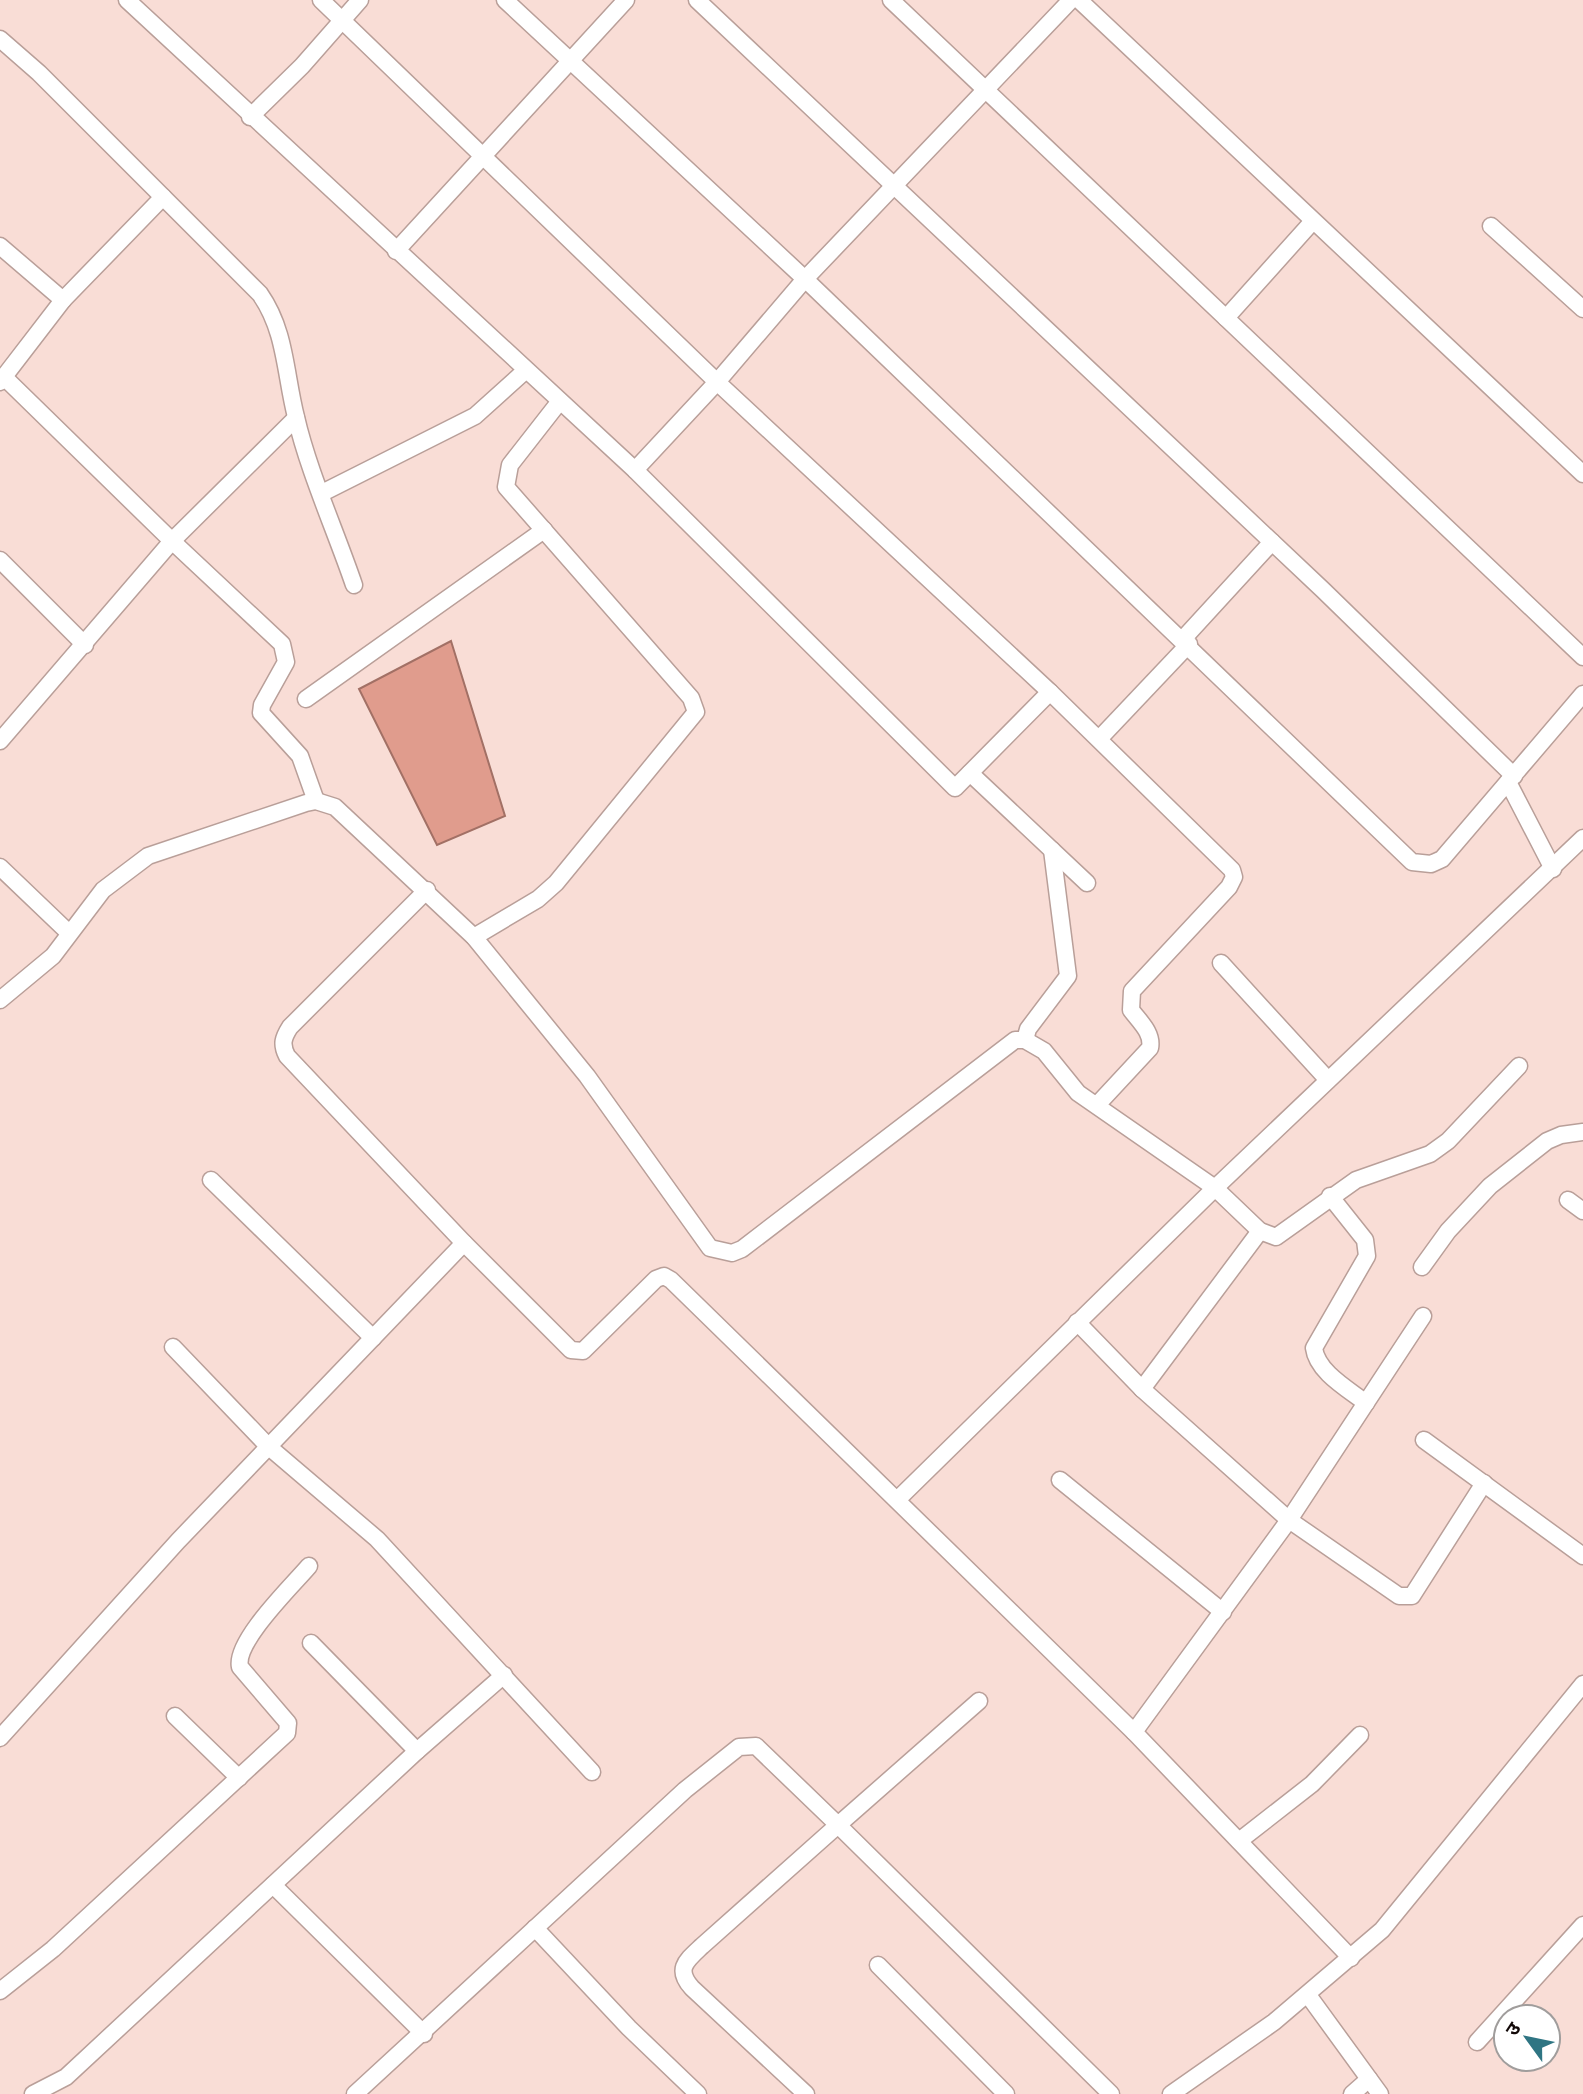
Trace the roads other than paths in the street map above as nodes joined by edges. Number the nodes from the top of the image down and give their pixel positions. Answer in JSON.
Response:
{"nodes":[{"id":1,"x":127,"y":0,"type":"edge"},
{"id":2,"x":321,"y":0,"type":"edge"},
{"id":3,"x":360,"y":0,"type":"edge"},
{"id":4,"x":505,"y":0,"type":"edge"},
{"id":5,"x":626,"y":0,"type":"edge"},
{"id":6,"x":697,"y":0,"type":"edge"},
{"id":7,"x":891,"y":0,"type":"edge"},
{"id":8,"x":1071,"y":0,"type":"edge"},
{"id":9,"x":1079,"y":0,"type":"edge"},
{"id":10,"x":342,"y":20,"type":"junction"},
{"id":11,"x":0,"y":39,"type":"edge"},
{"id":12,"x":568,"y":59,"type":"junction"},
{"id":13,"x":986,"y":91,"type":"junction"},
{"id":14,"x":250,"y":117,"type":"junction"},
{"id":15,"x":484,"y":157,"type":"junction"},
{"id":16,"x":895,"y":188,"type":"junction"},
{"id":17,"x":163,"y":197,"type":"junction"},
{"id":18,"x":1313,"y":220,"type":"junction"},
{"id":19,"x":1491,"y":226,"type":"dead end"},
{"id":20,"x":0,"y":246,"type":"edge"},
{"id":21,"x":396,"y":251,"type":"junction"},
{"id":22,"x":805,"y":279,"type":"junction"},
{"id":23,"x":63,"y":300,"type":"junction"},
{"id":24,"x":1583,"y":309,"type":"edge"},
{"id":25,"x":1226,"y":318,"type":"junction"},
{"id":26,"x":526,"y":370,"type":"junction"},
{"id":27,"x":2,"y":379,"type":"edge"},
{"id":28,"x":717,"y":382,"type":"junction"},
{"id":29,"x":560,"y":401,"type":"junction"},
{"id":30,"x":296,"y":418,"type":"junction"},
{"id":31,"x":635,"y":470,"type":"junction"},
{"id":32,"x":1583,"y":474,"type":"edge"},
{"id":33,"x":322,"y":493,"type":"junction"},
{"id":34,"x":544,"y":530,"type":"junction"},
{"id":35,"x":172,"y":541,"type":"junction"},
{"id":36,"x":1272,"y":542,"type":"junction"},
{"id":37,"x":0,"y":560,"type":"edge"},
{"id":38,"x":354,"y":585,"type":"dead end"},
{"id":39,"x":1186,"y":641,"type":"junction"},
{"id":40,"x":85,"y":645,"type":"junction"},
{"id":41,"x":1583,"y":657,"type":"edge"},
{"id":42,"x":1050,"y":692,"type":"junction"},
{"id":43,"x":1583,"y":694,"type":"edge"},
{"id":44,"x":306,"y":699,"type":"dead end"},
{"id":45,"x":1099,"y":739,"type":"junction"},
{"id":46,"x":0,"y":741,"type":"edge"},
{"id":47,"x":970,"y":773,"type":"junction"},
{"id":48,"x":1511,"y":779,"type":"junction"},
{"id":49,"x":316,"y":801,"type":"junction"},
{"id":50,"x":1583,"y":838,"type":"edge"},
{"id":51,"x":1052,"y":850,"type":"junction"},
{"id":52,"x":0,"y":867,"type":"edge"},
{"id":53,"x":1553,"y":869,"type":"junction"},
{"id":54,"x":1087,"y":883,"type":"dead end"},
{"id":55,"x":427,"y":890,"type":"junction"},
{"id":56,"x":69,"y":933,"type":"junction"},
{"id":57,"x":474,"y":937,"type":"junction"},
{"id":58,"x":1221,"y":963,"type":"dead end"},
{"id":59,"x":0,"y":1000,"type":"edge"},
{"id":60,"x":1025,"y":1040,"type":"junction"},
{"id":61,"x":1519,"y":1066,"type":"dead end"},
{"id":62,"x":1328,"y":1080,"type":"junction"},
{"id":63,"x":1097,"y":1105,"type":"junction"},
{"id":64,"x":1583,"y":1132,"type":"edge"},
{"id":65,"x":211,"y":1180,"type":"dead end"},
{"id":66,"x":1215,"y":1188,"type":"junction"},
{"id":67,"x":1330,"y":1196,"type":"junction"},
{"id":68,"x":1568,"y":1200,"type":"dead end"},
{"id":69,"x":1583,"y":1211,"type":"edge"},
{"id":70,"x":1260,"y":1231,"type":"junction"},
{"id":71,"x":464,"y":1243,"type":"junction"},
{"id":72,"x":1422,"y":1267,"type":"dead end"},
{"id":73,"x":1423,"y":1316,"type":"dead end"},
{"id":74,"x":1077,"y":1322,"type":"junction"},
{"id":75,"x":373,"y":1338,"type":"junction"},
{"id":76,"x":173,"y":1347,"type":"dead end"},
{"id":77,"x":1142,"y":1389,"type":"junction"},
{"id":78,"x":1366,"y":1403,"type":"junction"},
{"id":79,"x":1424,"y":1440,"type":"dead end"},
{"id":80,"x":269,"y":1447,"type":"junction"},
{"id":81,"x":1060,"y":1480,"type":"dead end"},
{"id":82,"x":1483,"y":1483,"type":"junction"},
{"id":83,"x":897,"y":1500,"type":"junction"},
{"id":84,"x":1289,"y":1520,"type":"junction"},
{"id":85,"x":1583,"y":1556,"type":"edge"},
{"id":86,"x":309,"y":1566,"type":"dead end"},
{"id":87,"x":1223,"y":1612,"type":"junction"},
{"id":88,"x":311,"y":1643,"type":"dead end"},
{"id":89,"x":504,"y":1675,"type":"junction"},
{"id":90,"x":1583,"y":1684,"type":"edge"},
{"id":91,"x":979,"y":1701,"type":"dead end"},
{"id":92,"x":175,"y":1716,"type":"dead end"},
{"id":93,"x":1134,"y":1731,"type":"junction"},
{"id":94,"x":1360,"y":1735,"type":"dead end"},
{"id":95,"x":0,"y":1738,"type":"edge"},
{"id":96,"x":417,"y":1751,"type":"junction"},
{"id":97,"x":592,"y":1772,"type":"dead end"},
{"id":98,"x":239,"y":1778,"type":"junction"},
{"id":99,"x":838,"y":1825,"type":"junction"},
{"id":100,"x":1239,"y":1841,"type":"junction"},
{"id":101,"x":273,"y":1885,"type":"junction"},
{"id":102,"x":1583,"y":1925,"type":"edge"},
{"id":103,"x":535,"y":1928,"type":"junction"},
{"id":104,"x":1351,"y":1958,"type":"junction"},
{"id":105,"x":878,"y":1965,"type":"dead end"},
{"id":106,"x":0,"y":1991,"type":"edge"},
{"id":107,"x":1308,"y":1995,"type":"junction"},
{"id":108,"x":424,"y":2034,"type":"junction"},
{"id":109,"x":1477,"y":2042,"type":"dead end"},
{"id":110,"x":1369,"y":2079,"type":"junction"},
{"id":111,"x":33,"y":2094,"type":"edge"},
{"id":112,"x":355,"y":2094,"type":"edge"},
{"id":113,"x":698,"y":2094,"type":"edge"},
{"id":114,"x":806,"y":2094,"type":"edge"},
{"id":115,"x":1006,"y":2094,"type":"edge"},
{"id":116,"x":1111,"y":2094,"type":"edge"},
{"id":117,"x":1171,"y":2094,"type":"edge"},
{"id":118,"x":1352,"y":2094,"type":"edge"},
{"id":119,"x":1380,"y":2094,"type":"edge"}],
"edges":[{"from":1,"to":14,"type":"street"},
{"from":2,"to":10,"type":"street"},
{"from":3,"to":10,"type":"street"},
{"from":4,"to":12,"type":"street"},
{"from":5,"to":12,"type":"street"},
{"from":6,"to":16,"type":"street"},
{"from":7,"to":13,"type":"street"},
{"from":8,"to":13,"type":"street"},
{"from":9,"to":18,"type":"street"},
{"from":10,"to":14,"type":"street"},
{"from":10,"to":15,"type":"street"},
{"from":11,"to":17,"type":"street"},
{"from":12,"to":15,"type":"street"},
{"from":12,"to":22,"type":"street"},
{"from":13,"to":16,"type":"street"},
{"from":13,"to":25,"type":"street"},
{"from":14,"to":21,"type":"street"},
{"from":15,"to":21,"type":"street"},
{"from":15,"to":28,"type":"street"},
{"from":16,"to":22,"type":"street"},
{"from":16,"to":36,"type":"street"},
{"from":17,"to":23,"type":"street"},
{"from":17,"to":30,"type":"street"},
{"from":18,"to":25,"type":"street"},
{"from":18,"to":32,"type":"street"},
{"from":19,"to":24,"type":"street"},
{"from":20,"to":23,"type":"street"},
{"from":21,"to":26,"type":"street"},
{"from":22,"to":28,"type":"street"},
{"from":22,"to":39,"type":"street"},
{"from":23,"to":27,"type":"street"},
{"from":25,"to":41,"type":"street"},
{"from":26,"to":29,"type":"street"},
{"from":26,"to":33,"type":"street"},
{"from":27,"to":35,"type":"street"},
{"from":28,"to":31,"type":"street"},
{"from":28,"to":42,"type":"street"},
{"from":29,"to":31,"type":"street"},
{"from":29,"to":34,"type":"street"},
{"from":30,"to":33,"type":"street"},
{"from":30,"to":35,"type":"street"},
{"from":31,"to":47,"type":"street"},
{"from":33,"to":38,"type":"street"},
{"from":34,"to":44,"type":"street"},
{"from":34,"to":57,"type":"street"},
{"from":35,"to":40,"type":"street"},
{"from":35,"to":49,"type":"street"},
{"from":36,"to":39,"type":"street"},
{"from":36,"to":48,"type":"street"},
{"from":37,"to":40,"type":"street"},
{"from":39,"to":45,"type":"street"},
{"from":39,"to":48,"type":"street"},
{"from":40,"to":46,"type":"street"},
{"from":42,"to":45,"type":"street"},
{"from":42,"to":47,"type":"street"},
{"from":43,"to":48,"type":"street"},
{"from":45,"to":63,"type":"street"},
{"from":47,"to":51,"type":"street"},
{"from":48,"to":53,"type":"street"},
{"from":49,"to":55,"type":"street"},
{"from":49,"to":56,"type":"street"},
{"from":50,"to":53,"type":"street"},
{"from":51,"to":54,"type":"street"},
{"from":51,"to":60,"type":"street"},
{"from":52,"to":56,"type":"street"},
{"from":53,"to":62,"type":"street"},
{"from":55,"to":57,"type":"street"},
{"from":55,"to":71,"type":"street"},
{"from":56,"to":59,"type":"street"},
{"from":57,"to":60,"type":"street"},
{"from":58,"to":62,"type":"street"},
{"from":60,"to":63,"type":"street"},
{"from":61,"to":67,"type":"street"},
{"from":62,"to":66,"type":"street"},
{"from":63,"to":66,"type":"street"},
{"from":64,"to":72,"type":"street"},
{"from":65,"to":75,"type":"street"},
{"from":66,"to":70,"type":"street"},
{"from":66,"to":74,"type":"street"},
{"from":67,"to":70,"type":"street"},
{"from":67,"to":78,"type":"street"},
{"from":68,"to":69,"type":"street"},
{"from":70,"to":77,"type":"street"},
{"from":71,"to":75,"type":"street"},
{"from":71,"to":83,"type":"street"},
{"from":73,"to":78,"type":"street"},
{"from":74,"to":77,"type":"street"},
{"from":74,"to":83,"type":"street"},
{"from":75,"to":80,"type":"street"},
{"from":76,"to":80,"type":"street"},
{"from":77,"to":84,"type":"street"},
{"from":78,"to":84,"type":"street"},
{"from":79,"to":82,"type":"street"},
{"from":80,"to":89,"type":"street"},
{"from":80,"to":95,"type":"street"},
{"from":81,"to":87,"type":"street"},
{"from":82,"to":84,"type":"street"},
{"from":82,"to":85,"type":"street"},
{"from":83,"to":93,"type":"street"},
{"from":84,"to":87,"type":"street"},
{"from":86,"to":98,"type":"street"},
{"from":87,"to":93,"type":"street"},
{"from":88,"to":96,"type":"street"},
{"from":89,"to":96,"type":"street"},
{"from":89,"to":97,"type":"street"},
{"from":90,"to":104,"type":"street"},
{"from":91,"to":99,"type":"street"},
{"from":92,"to":98,"type":"street"},
{"from":93,"to":100,"type":"street"},
{"from":94,"to":100,"type":"street"},
{"from":96,"to":101,"type":"street"},
{"from":98,"to":106,"type":"street"},
{"from":99,"to":103,"type":"street"},
{"from":99,"to":114,"type":"street"},
{"from":99,"to":116,"type":"street"},
{"from":100,"to":104,"type":"street"},
{"from":101,"to":108,"type":"street"},
{"from":101,"to":111,"type":"street"},
{"from":102,"to":109,"type":"street"},
{"from":103,"to":108,"type":"street"},
{"from":103,"to":113,"type":"street"},
{"from":104,"to":107,"type":"street"},
{"from":105,"to":115,"type":"street"},
{"from":107,"to":110,"type":"street"},
{"from":107,"to":117,"type":"street"},
{"from":108,"to":112,"type":"street"},
{"from":110,"to":118,"type":"street"},
{"from":110,"to":119,"type":"street"}]}
